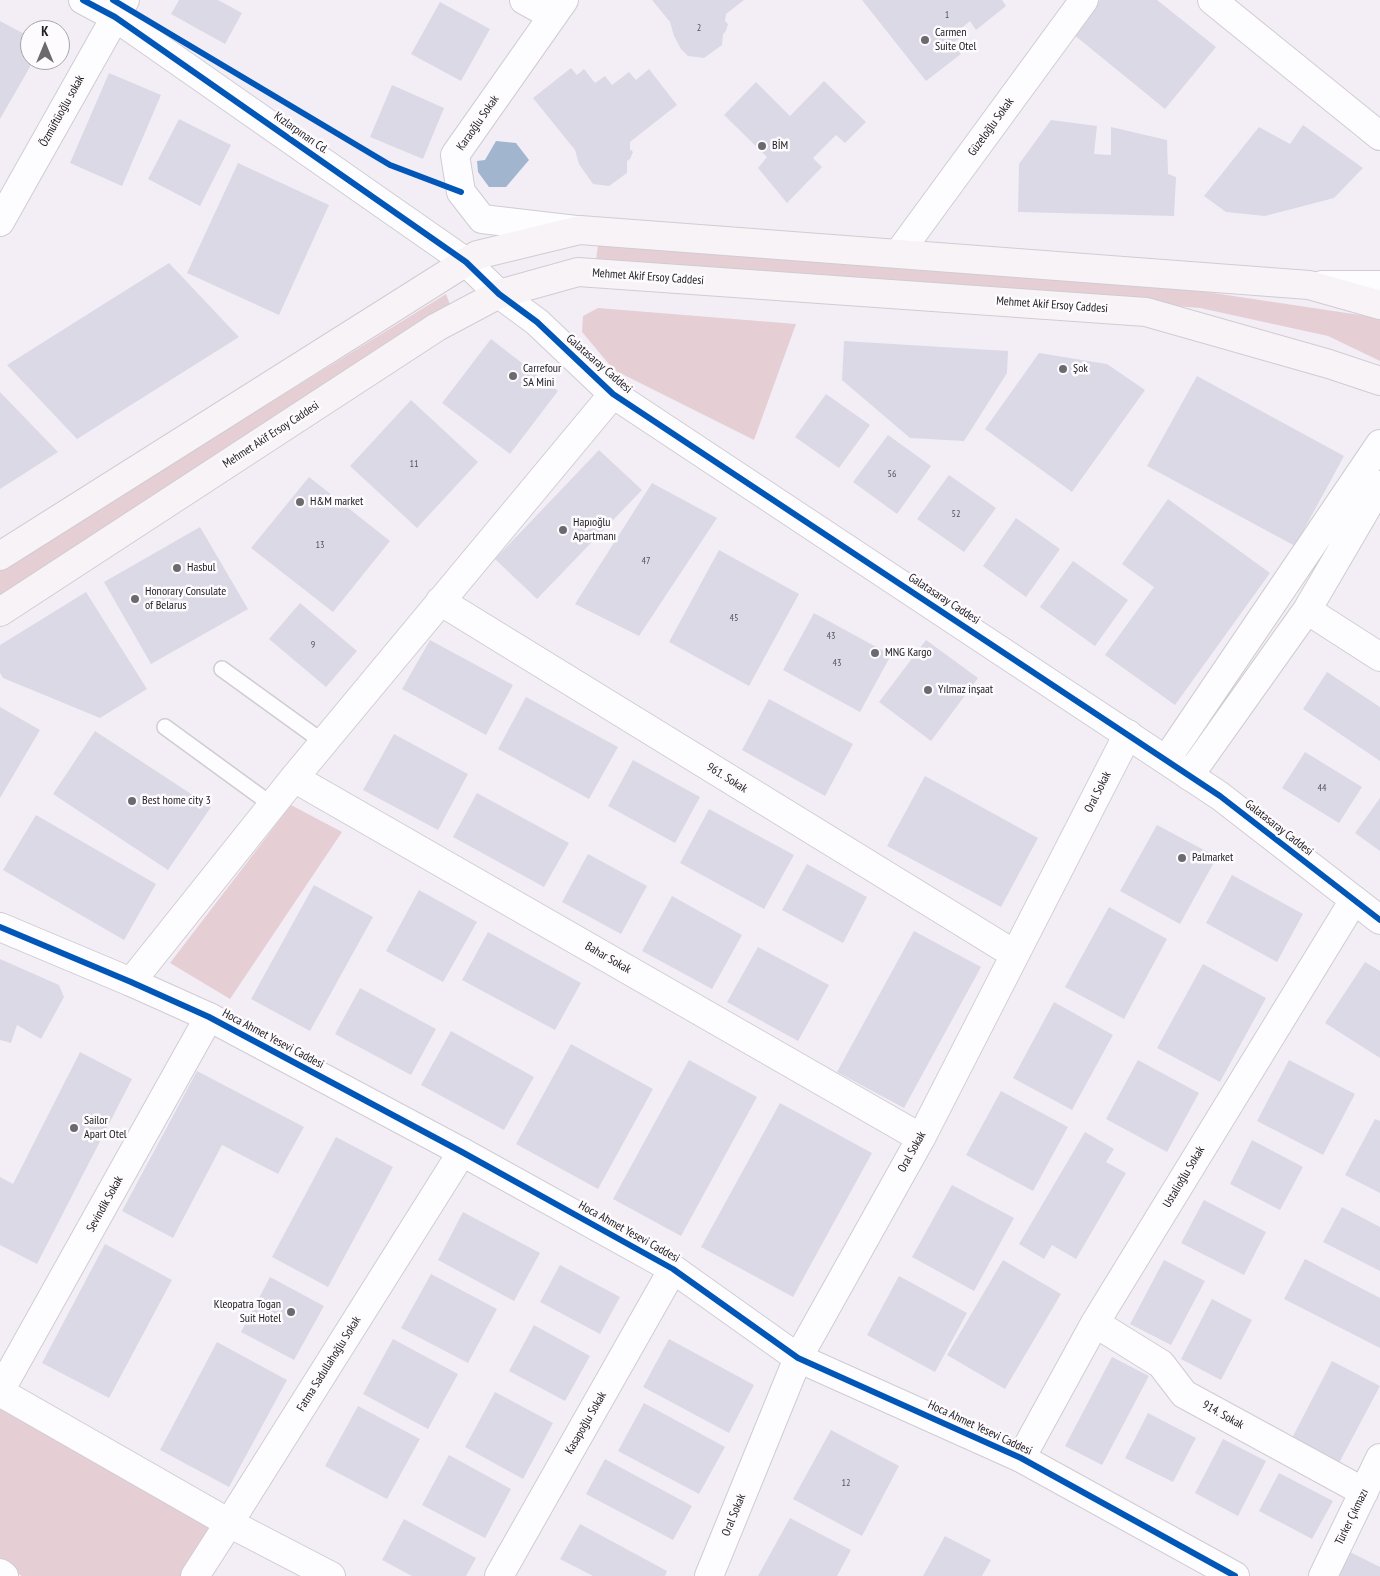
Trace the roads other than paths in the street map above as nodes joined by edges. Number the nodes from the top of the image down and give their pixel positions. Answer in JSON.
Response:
{"nodes":[{"id":1,"x":83,"y":0,"type":"edge"},
{"id":2,"x":524,"y":0,"type":"edge"},
{"id":3,"x":1084,"y":0,"type":"edge"},
{"id":4,"x":1212,"y":0,"type":"edge"},
{"id":5,"x":120,"y":8,"type":"edge"},
{"id":6,"x":558,"y":8,"type":"edge"},
{"id":7,"x":1380,"y":136,"type":"edge"},
{"id":8,"x":0,"y":222,"type":"edge"},
{"id":9,"x":580,"y":230,"type":"junction"},
{"id":10,"x":898,"y":254,"type":"junction"},
{"id":11,"x":466,"y":262,"type":"junction"},
{"id":12,"x":1309,"y":285,"type":"junction"},
{"id":13,"x":1380,"y":285,"type":"edge"},
{"id":14,"x":499,"y":294,"type":"junction"},
{"id":15,"x":1380,"y":304,"type":"edge"},
{"id":16,"x":1380,"y":381,"type":"edge"},
{"id":17,"x":612,"y":394,"type":"junction"},
{"id":18,"x":1380,"y":444,"type":"edge"},
{"id":19,"x":1380,"y":484,"type":"edge"},
{"id":20,"x":0,"y":556,"type":"edge"},
{"id":21,"x":440,"y":601,"type":"junction"},
{"id":22,"x":1307,"y":610,"type":"junction"},
{"id":23,"x":0,"y":612,"type":"edge"},
{"id":24,"x":1380,"y":658,"type":"edge"},
{"id":25,"x":222,"y":669,"type":"dead end"},
{"id":26,"x":164,"y":727,"type":"dead end"},
{"id":27,"x":1128,"y":734,"type":"junction"},
{"id":28,"x":323,"y":742,"type":"junction"},
{"id":29,"x":1166,"y":760,"type":"junction"},
{"id":30,"x":1189,"y":776,"type":"junction"},
{"id":31,"x":294,"y":778,"type":"junction"},
{"id":32,"x":272,"y":805,"type":"junction"},
{"id":33,"x":1354,"y":900,"type":"junction"},
{"id":34,"x":1380,"y":920,"type":"edge"},
{"id":35,"x":0,"y":927,"type":"edge"},
{"id":36,"x":1014,"y":954,"type":"junction"},
{"id":37,"x":131,"y":982,"type":"junction"},
{"id":38,"x":209,"y":1017,"type":"junction"},
{"id":39,"x":921,"y":1138,"type":"junction"},
{"id":40,"x":462,"y":1152,"type":"junction"},
{"id":41,"x":673,"y":1269,"type":"junction"},
{"id":42,"x":1095,"y":1323,"type":"junction"},
{"id":43,"x":798,"y":1358,"type":"junction"},
{"id":44,"x":0,"y":1391,"type":"edge"},
{"id":45,"x":1021,"y":1458,"type":"junction"},
{"id":46,"x":1380,"y":1458,"type":"edge"},
{"id":47,"x":1364,"y":1492,"type":"junction"},
{"id":48,"x":230,"y":1523,"type":"junction"},
{"id":49,"x":0,"y":1574,"type":"edge"},
{"id":50,"x":4,"y":1576,"type":"edge"},
{"id":51,"x":195,"y":1576,"type":"edge"},
{"id":52,"x":331,"y":1576,"type":"edge"},
{"id":53,"x":499,"y":1576,"type":"edge"},
{"id":54,"x":709,"y":1576,"type":"edge"},
{"id":55,"x":1235,"y":1576,"type":"edge"},
{"id":56,"x":1323,"y":1576,"type":"edge"}],
"edges":[{"from":1,"to":5,"type":"street","name":"Kızlarpınarı Cd."},
{"from":2,"to":6,"type":"street"},
{"from":3,"to":10,"type":"street","name":"Güzeloğlu Sokak"},
{"from":4,"to":7,"type":"street"},
{"from":5,"to":8,"type":"street","name":"Özmüftüoğlu sokak"},
{"from":5,"to":11,"type":"street","name":"Kızlarpınarı Cd."},
{"from":6,"to":9,"type":"street","name":"Karaoğlu Sokak"},
{"from":9,"to":10,"type":"main road"},
{"from":9,"to":11,"type":"main road"},
{"from":10,"to":12,"type":"main road"},
{"from":11,"to":14,"type":"street","name":"Kızlarpınarı Cd."},
{"from":11,"to":20,"type":"main road"},
{"from":12,"to":13,"type":"street"},
{"from":12,"to":15,"type":"main road"},
{"from":14,"to":16,"type":"main road","name":"Mehmet Akif Ersoy Caddesi"},
{"from":14,"to":17,"type":"street","name":"Galatasaray Caddesi"},
{"from":14,"to":23,"type":"main road","name":"Mehmet Akif Ersoy Caddesi"},
{"from":17,"to":21,"type":"street"},
{"from":17,"to":27,"type":"street","name":"Galatasaray Caddesi"},
{"from":18,"to":29,"type":"street"},
{"from":19,"to":22,"type":"street"},
{"from":21,"to":28,"type":"street"},
{"from":21,"to":36,"type":"street","name":"961. Sokak"},
{"from":22,"to":24,"type":"street"},
{"from":22,"to":30,"type":"street"},
{"from":25,"to":28,"type":"lane"},
{"from":26,"to":32,"type":"lane"},
{"from":27,"to":29,"type":"street","name":"Galatasaray Caddesi"},
{"from":27,"to":36,"type":"street","name":"Oral Sokak"},
{"from":28,"to":31,"type":"street"},
{"from":29,"to":30,"type":"street","name":"Galatasaray Caddesi"},
{"from":30,"to":33,"type":"street","name":"Galatasaray Caddesi"},
{"from":31,"to":32,"type":"street"},
{"from":31,"to":39,"type":"street","name":"Bahar Sokak"},
{"from":32,"to":37,"type":"street"},
{"from":33,"to":34,"type":"street","name":"Galatasaray Caddesi"},
{"from":33,"to":42,"type":"street","name":"Ustalioğlu Sokak"},
{"from":35,"to":37,"type":"street","name":"Hoca Ahmet Yesevi Caddesi"},
{"from":36,"to":39,"type":"street","name":"Oral Sokak"},
{"from":37,"to":38,"type":"street","name":"Hoca Ahmet Yesevi Caddesi"},
{"from":38,"to":40,"type":"street","name":"Hoca Ahmet Yesevi Caddesi"},
{"from":38,"to":44,"type":"street","name":"Sevindik Sokak"},
{"from":39,"to":43,"type":"street","name":"Oral Sokak"},
{"from":40,"to":41,"type":"street","name":"Hoca Ahmet Yesevi Caddesi"},
{"from":40,"to":48,"type":"street","name":"Fatma Sadullahoğlu Sokak"},
{"from":41,"to":43,"type":"street","name":"Hoca Ahmet Yesevi Caddesi"},
{"from":41,"to":53,"type":"street","name":"Kasapoğlu Sokak"},
{"from":42,"to":45,"type":"street","name":"Ustalioğlu Sokak"},
{"from":42,"to":47,"type":"street","name":"914. Sokak"},
{"from":43,"to":45,"type":"street","name":"Hoca Ahmet Yesevi Caddesi"},
{"from":43,"to":54,"type":"street","name":"Oral Sokak"},
{"from":44,"to":48,"type":"street"},
{"from":45,"to":55,"type":"street","name":"Hoca Ahmet Yesevi Caddesi"},
{"from":46,"to":47,"type":"street","name":"Türker Çıkmazı"},
{"from":47,"to":56,"type":"street","name":"Türker Çıkmazı"},
{"from":48,"to":51,"type":"street","name":"Fatma Sadullahoğlu Sokak"},
{"from":48,"to":52,"type":"street"},
{"from":49,"to":50,"type":"street"}]}
